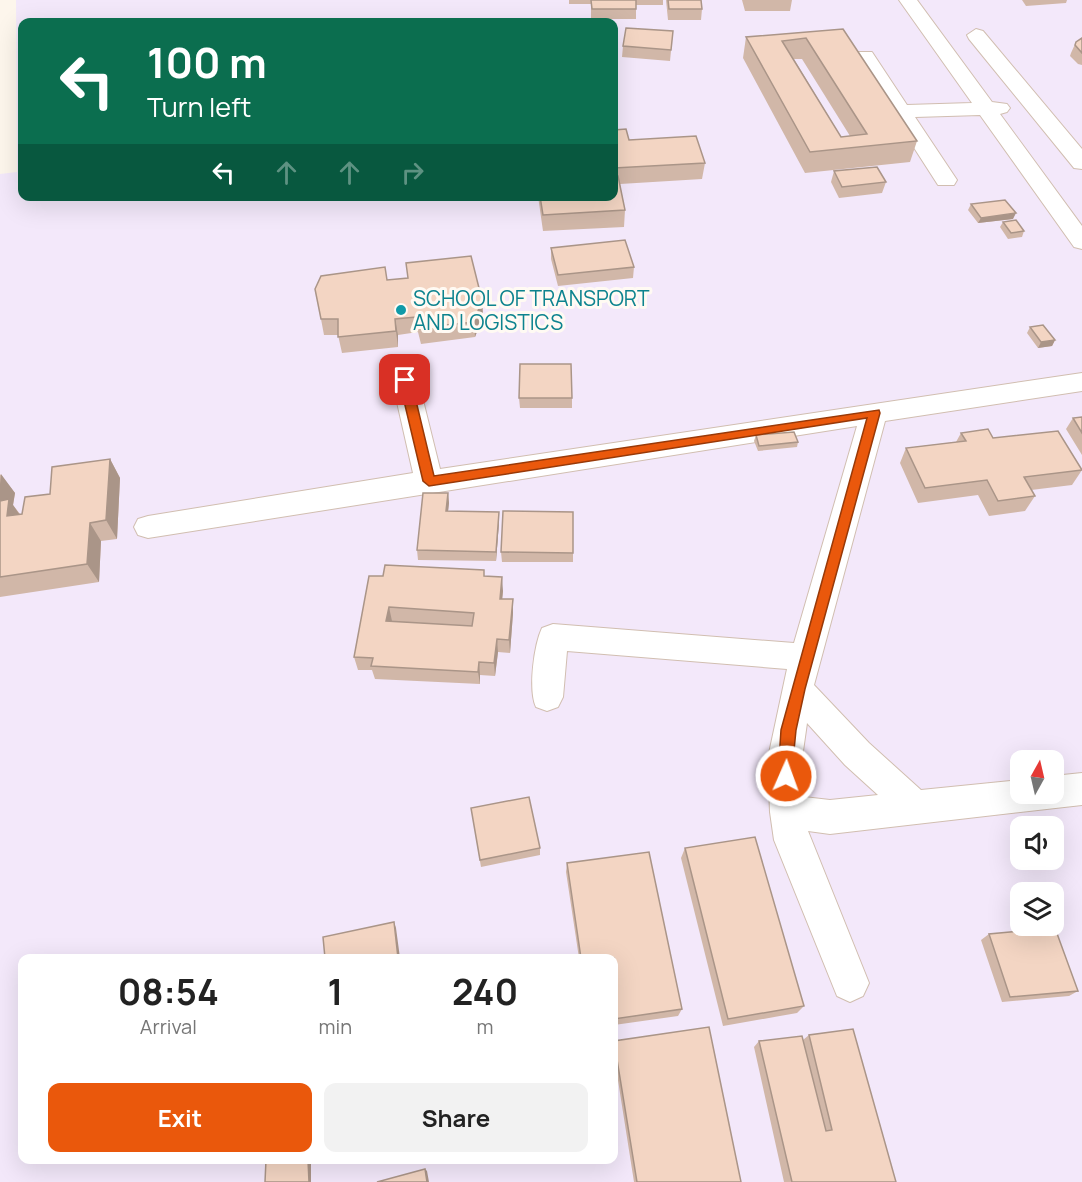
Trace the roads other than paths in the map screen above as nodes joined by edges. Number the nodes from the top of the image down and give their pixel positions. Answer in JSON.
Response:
{"nodes":[{"id":1,"x":908,"y":0,"type":"edge"},
{"id":2,"x":976,"y":35,"type":"dead end"},
{"id":3,"x":865,"y":56,"type":"dead end"},
{"id":4,"x":1035,"y":106,"type":"junction"},
{"id":5,"x":984,"y":109,"type":"junction"},
{"id":6,"x":901,"y":111,"type":"junction"},
{"id":7,"x":1082,"y":163,"type":"edge"},
{"id":8,"x":946,"y":180,"type":"dead end"},
{"id":9,"x":1082,"y":242,"type":"edge"},
{"id":10,"x":405,"y":380,"type":"dead end"},
{"id":11,"x":1082,"y":382,"type":"edge"},
{"id":12,"x":874,"y":413,"type":"junction"},
{"id":13,"x":429,"y":481,"type":"junction"},
{"id":14,"x":148,"y":527,"type":"dead end"},
{"id":15,"x":806,"y":657,"type":"junction"},
{"id":16,"x":798,"y":689,"type":"junction"},
{"id":17,"x":547,"y":697,"type":"dead end"},
{"id":18,"x":1082,"y":789,"type":"edge"},
{"id":19,"x":1064,"y":791,"type":"edge"},
{"id":20,"x":1010,"y":797,"type":"edge"},
{"id":21,"x":915,"y":807,"type":"junction"},
{"id":22,"x":787,"y":812,"type":"junction"},
{"id":23,"x":850,"y":983,"type":"dead end"}],
"edges":[{"from":1,"to":5,"type":"lane"},
{"from":2,"to":4,"type":"lane"},
{"from":3,"to":6,"type":"lane"},
{"from":4,"to":5,"type":"lane"},
{"from":4,"to":7,"type":"lane"},
{"from":5,"to":6,"type":"lane"},
{"from":5,"to":9,"type":"lane"},
{"from":6,"to":8,"type":"lane"},
{"from":10,"to":13,"type":"lane"},
{"from":11,"to":12,"type":"lane"},
{"from":12,"to":13,"type":"lane"},
{"from":12,"to":15,"type":"lane"},
{"from":13,"to":14,"type":"lane"},
{"from":15,"to":16,"type":"lane"},
{"from":15,"to":17,"type":"lane"},
{"from":16,"to":21,"type":"lane"},
{"from":16,"to":22,"type":"lane"},
{"from":18,"to":19,"type":"lane"},
{"from":20,"to":21,"type":"lane"},
{"from":21,"to":22,"type":"lane"},
{"from":22,"to":23,"type":"lane"}]}
